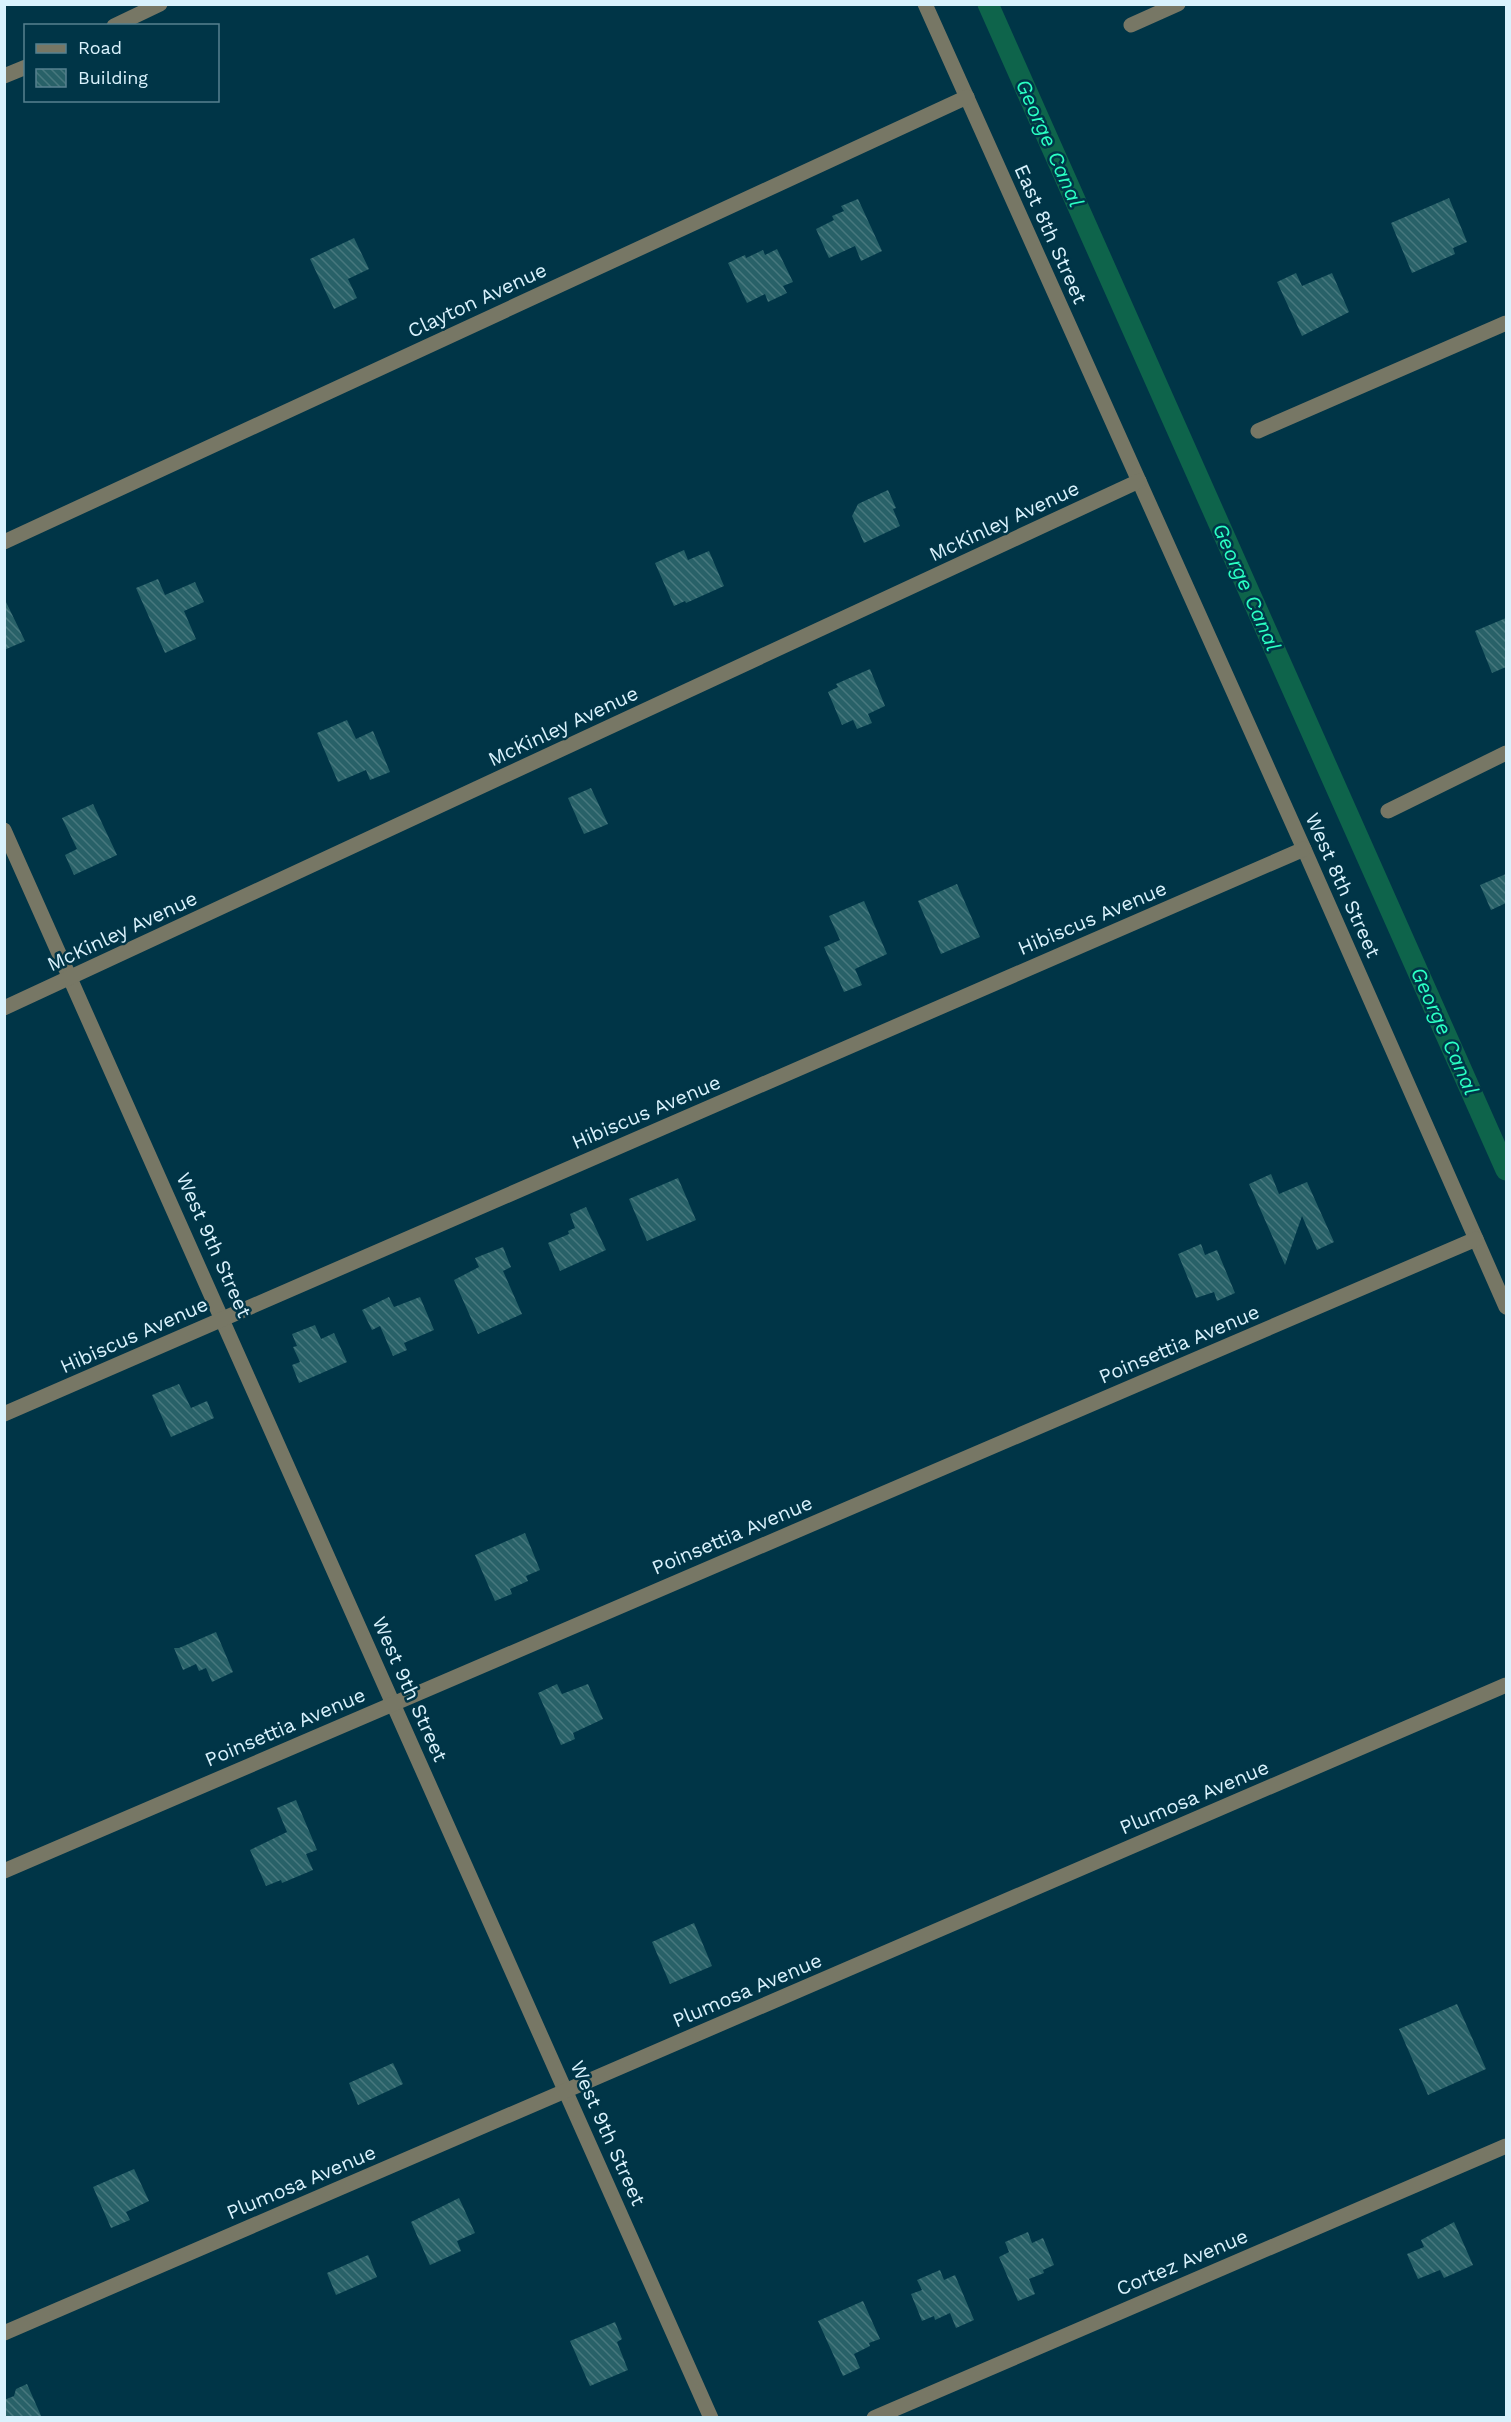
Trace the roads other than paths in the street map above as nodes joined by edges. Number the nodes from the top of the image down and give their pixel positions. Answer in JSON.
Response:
{"nodes":[{"id":1,"x":160,"y":4,"type":"edge"},
{"id":2,"x":925,"y":4,"type":"edge"},
{"id":3,"x":1178,"y":4,"type":"edge"},
{"id":4,"x":118,"y":24,"type":"edge"},
{"id":5,"x":1131,"y":25,"type":"dead end"},
{"id":6,"x":24,"y":68,"type":"edge"},
{"id":7,"x":4,"y":76,"type":"edge"},
{"id":8,"x":966,"y":97,"type":"junction"},
{"id":9,"x":1506,"y":323,"type":"edge"},
{"id":10,"x":1258,"y":431,"type":"dead end"},
{"id":11,"x":1139,"y":481,"type":"junction"},
{"id":12,"x":4,"y":542,"type":"edge"},
{"id":13,"x":1506,"y":753,"type":"edge"},
{"id":14,"x":1388,"y":811,"type":"dead end"},
{"id":15,"x":4,"y":830,"type":"edge"},
{"id":16,"x":1304,"y":849,"type":"junction"},
{"id":17,"x":71,"y":978,"type":"junction"},
{"id":18,"x":4,"y":1008,"type":"edge"},
{"id":19,"x":1476,"y":1239,"type":"junction"},
{"id":20,"x":1506,"y":1307,"type":"edge"},
{"id":21,"x":224,"y":1318,"type":"junction"},
{"id":22,"x":4,"y":1414,"type":"edge"},
{"id":23,"x":1506,"y":1685,"type":"edge"},
{"id":24,"x":393,"y":1704,"type":"junction"},
{"id":25,"x":4,"y":1871,"type":"edge"},
{"id":26,"x":566,"y":2091,"type":"junction"},
{"id":27,"x":1506,"y":2146,"type":"edge"},
{"id":28,"x":4,"y":2332,"type":"edge"},
{"id":29,"x":711,"y":2418,"type":"edge"},
{"id":30,"x":874,"y":2418,"type":"edge"}],
"edges":[{"from":1,"to":4,"type":"street"},
{"from":2,"to":8,"type":"street","name":"East 8th Street"},
{"from":3,"to":5,"type":"street"},
{"from":6,"to":7,"type":"street"},
{"from":8,"to":11,"type":"street","name":"East 8th Street"},
{"from":8,"to":12,"type":"street","name":"Clayton Avenue"},
{"from":9,"to":10,"type":"street"},
{"from":11,"to":16,"type":"street","name":"West 8th Street"},
{"from":11,"to":17,"type":"street","name":"McKinley Avenue"},
{"from":13,"to":14,"type":"street"},
{"from":15,"to":17,"type":"street","name":"West 9th Street"},
{"from":16,"to":19,"type":"street","name":"West 8th Street"},
{"from":16,"to":21,"type":"street","name":"Hibiscus Avenue"},
{"from":17,"to":18,"type":"street","name":"McKinley Avenue"},
{"from":17,"to":21,"type":"street","name":"West 9th Street"},
{"from":19,"to":20,"type":"street","name":"West 8th Street"},
{"from":19,"to":24,"type":"street","name":"Poinsettia Avenue"},
{"from":21,"to":22,"type":"street","name":"Hibiscus Avenue"},
{"from":21,"to":24,"type":"street","name":"West 9th Street"},
{"from":23,"to":26,"type":"street","name":"Plumosa Avenue"},
{"from":24,"to":25,"type":"street","name":"Poinsettia Avenue"},
{"from":24,"to":26,"type":"street","name":"West 9th Street"},
{"from":26,"to":28,"type":"street","name":"Plumosa Avenue"},
{"from":26,"to":29,"type":"street","name":"West 9th Street"},
{"from":27,"to":30,"type":"street","name":"Cortez Avenue"}]}
